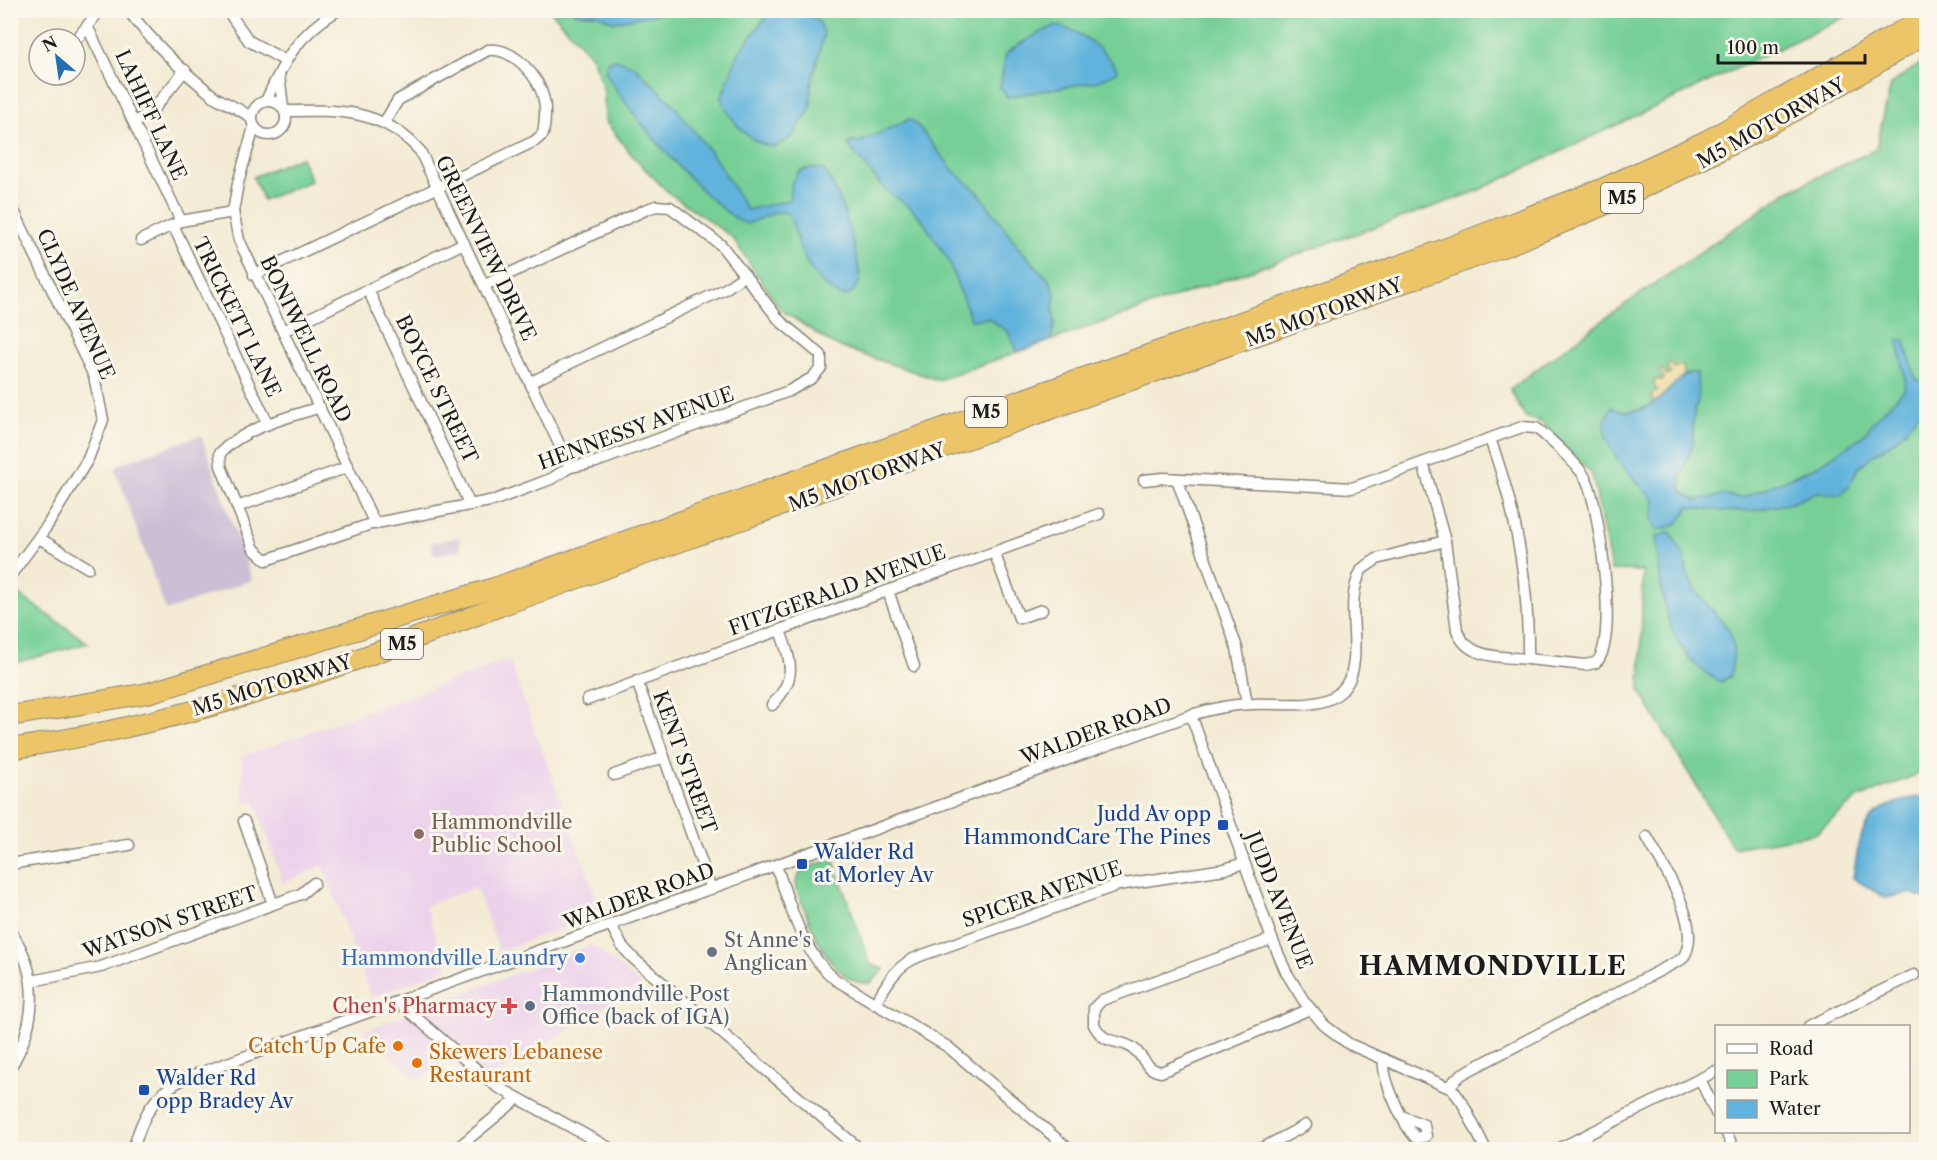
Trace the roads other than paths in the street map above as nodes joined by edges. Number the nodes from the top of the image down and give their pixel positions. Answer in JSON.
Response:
{"nodes":[{"id":1,"x":100,"y":10,"type":"edge"},
{"id":2,"x":128,"y":10,"type":"edge"},
{"id":3,"x":338,"y":10,"type":"edge"},
{"id":4,"x":231,"y":17,"type":"dead end"},
{"id":5,"x":1926,"y":17,"type":"edge"},
{"id":6,"x":87,"y":26,"type":"joint"},
{"id":7,"x":1926,"y":33,"type":"edge"},
{"id":8,"x":284,"y":60,"type":"junction"},
{"id":9,"x":185,"y":70,"type":"junction"},
{"id":10,"x":279,"y":72,"type":"junction"},
{"id":11,"x":261,"y":103,"type":"junction"},
{"id":12,"x":240,"y":108,"type":"junction"},
{"id":13,"x":284,"y":109,"type":"junction"},
{"id":14,"x":314,"y":110,"type":"junction"},
{"id":15,"x":135,"y":122,"type":"junction"},
{"id":16,"x":253,"y":123,"type":"junction"},
{"id":17,"x":384,"y":123,"type":"junction"},
{"id":18,"x":285,"y":125,"type":"junction"},
{"id":19,"x":270,"y":136,"type":"junction"},
{"id":20,"x":243,"y":163,"type":"junction"},
{"id":21,"x":438,"y":187,"type":"junction"},
{"id":22,"x":10,"y":203,"type":"edge"},
{"id":23,"x":233,"y":212,"type":"junction"},
{"id":24,"x":177,"y":223,"type":"junction"},
{"id":25,"x":141,"y":240,"type":"dead end"},
{"id":26,"x":464,"y":243,"type":"junction"},
{"id":27,"x":254,"y":274,"type":"junction"},
{"id":28,"x":745,"y":275,"type":"junction"},
{"id":29,"x":485,"y":285,"type":"junction"},
{"id":30,"x":368,"y":290,"type":"junction"},
{"id":31,"x":283,"y":331,"type":"junction"},
{"id":32,"x":531,"y":382,"type":"junction"},
{"id":33,"x":320,"y":407,"type":"junction"},
{"id":34,"x":268,"y":424,"type":"junction"},
{"id":35,"x":1490,"y":439,"type":"junction"},
{"id":36,"x":1423,"y":463,"type":"junction"},
{"id":37,"x":348,"y":467,"type":"junction"},
{"id":38,"x":570,"y":468,"type":"junction"},
{"id":39,"x":1177,"y":479,"type":"junction"},
{"id":40,"x":1144,"y":480,"type":"dead end"},
{"id":41,"x":470,"y":505,"type":"junction"},
{"id":42,"x":237,"y":507,"type":"junction"},
{"id":43,"x":1099,"y":514,"type":"dead end"},
{"id":44,"x":375,"y":524,"type":"junction"},
{"id":45,"x":39,"y":538,"type":"junction"},
{"id":46,"x":1444,"y":541,"type":"junction"},
{"id":47,"x":994,"y":552,"type":"junction"},
{"id":48,"x":88,"y":568,"type":"dead end"},
{"id":49,"x":10,"y":576,"type":"edge"},
{"id":50,"x":888,"y":591,"type":"junction"},
{"id":51,"x":1042,"y":610,"type":"dead end"},
{"id":52,"x":780,"y":630,"type":"junction"},
{"id":53,"x":1528,"y":659,"type":"junction"},
{"id":54,"x":914,"y":666,"type":"dead end"},
{"id":55,"x":637,"y":681,"type":"junction"},
{"id":56,"x":587,"y":700,"type":"dead end"},
{"id":57,"x":1246,"y":704,"type":"junction"},
{"id":58,"x":772,"y":705,"type":"dead end"},
{"id":59,"x":1191,"y":715,"type":"junction"},
{"id":60,"x":10,"y":717,"type":"edge"},
{"id":61,"x":10,"y":749,"type":"edge"},
{"id":62,"x":664,"y":757,"type":"junction"},
{"id":63,"x":614,"y":775,"type":"dead end"},
{"id":64,"x":244,"y":822,"type":"dead end"},
{"id":65,"x":1647,"y":837,"type":"dead end"},
{"id":66,"x":129,"y":845,"type":"dead end"},
{"id":67,"x":1244,"y":863,"type":"junction"},
{"id":68,"x":10,"y":864,"type":"edge"},
{"id":69,"x":776,"y":866,"type":"junction"},
{"id":70,"x":314,"y":883,"type":"dead end"},
{"id":71,"x":711,"y":889,"type":"junction"},
{"id":72,"x":273,"y":904,"type":"junction"},
{"id":73,"x":611,"y":925,"type":"junction"},
{"id":74,"x":10,"y":931,"type":"edge"},
{"id":75,"x":1272,"y":939,"type":"junction"},
{"id":76,"x":1914,"y":975,"type":"dead end"},
{"id":77,"x":32,"y":981,"type":"junction"},
{"id":78,"x":398,"y":1002,"type":"junction"},
{"id":79,"x":875,"y":1004,"type":"junction"},
{"id":80,"x":1310,"y":1009,"type":"junction"},
{"id":81,"x":1810,"y":1025,"type":"edge"},
{"id":82,"x":1384,"y":1059,"type":"junction"},
{"id":83,"x":10,"y":1068,"type":"edge"},
{"id":84,"x":1715,"y":1072,"type":"edge"},
{"id":85,"x":1700,"y":1079,"type":"junction"},
{"id":86,"x":1449,"y":1086,"type":"junction"},
{"id":87,"x":517,"y":1099,"type":"junction"},
{"id":88,"x":1715,"y":1111,"type":"edge"},
{"id":89,"x":1404,"y":1117,"type":"dead end"},
{"id":90,"x":1306,"y":1125,"type":"dead end"},
{"id":91,"x":1727,"y":1133,"type":"edge"},
{"id":92,"x":133,"y":1149,"type":"edge"},
{"id":93,"x":455,"y":1149,"type":"edge"},
{"id":94,"x":613,"y":1149,"type":"edge"},
{"id":95,"x":861,"y":1149,"type":"edge"},
{"id":96,"x":1070,"y":1149,"type":"edge"},
{"id":97,"x":1259,"y":1149,"type":"edge"},
{"id":98,"x":1486,"y":1149,"type":"edge"},
{"id":99,"x":1556,"y":1149,"type":"edge"},
{"id":100,"x":1734,"y":1149,"type":"edge"}],
"edges":[{"from":1,"to":6,"type":"street"},
{"from":2,"to":9,"type":"street"},
{"from":3,"to":8,"type":"street"},
{"from":4,"to":8,"type":"street"},
{"from":5,"to":60,"type":"highway","name":"M5 MOTORWAY","number":"M5"},
{"from":6,"to":15,"type":"street","name":"LAHIFF LANE"},
{"from":7,"to":61,"type":"highway","name":"M5 MOTORWAY","number":"M5"},
{"from":8,"to":10,"type":"street"},
{"from":9,"to":12,"type":"street"},
{"from":9,"to":15,"type":"street"},
{"from":10,"to":11,"type":"street"},
{"from":10,"to":13,"type":"street"},
{"from":11,"to":12,"type":"street"},
{"from":11,"to":13,"type":"street"},
{"from":11,"to":16,"type":"street"},
{"from":12,"to":16,"type":"street"},
{"from":13,"to":14,"type":"street","name":"GREENVIEW DRIVE"},
{"from":13,"to":18,"type":"street"},
{"from":14,"to":17,"type":"street","name":"GREENVIEW DRIVE"},
{"from":14,"to":18,"type":"street","name":"GREENVIEW DRIVE"},
{"from":15,"to":24,"type":"street","name":"LAHIFF LANE"},
{"from":16,"to":19,"type":"street"},
{"from":16,"to":20,"type":"street","name":"BONIWELL ROAD"},
{"from":17,"to":21,"type":"street","name":"GREENVIEW DRIVE"},
{"from":17,"to":21,"type":"street"},
{"from":18,"to":19,"type":"street"},
{"from":19,"to":20,"type":"street"},
{"from":20,"to":23,"type":"street","name":"BONIWELL ROAD"},
{"from":21,"to":26,"type":"street","name":"GREENVIEW DRIVE"},
{"from":21,"to":27,"type":"street"},
{"from":22,"to":45,"type":"street","name":"CLYDE AVENUE"},
{"from":23,"to":24,"type":"street"},
{"from":23,"to":27,"type":"street","name":"BONIWELL ROAD"},
{"from":24,"to":25,"type":"street"},
{"from":24,"to":34,"type":"street","name":"TRICKETT LANE"},
{"from":26,"to":29,"type":"street","name":"GREENVIEW DRIVE"},
{"from":26,"to":30,"type":"street"},
{"from":27,"to":31,"type":"street","name":"BONIWELL ROAD"},
{"from":28,"to":29,"type":"street","name":"HENNESSY AVENUE"},
{"from":28,"to":32,"type":"street"},
{"from":28,"to":38,"type":"street","name":"HENNESSY AVENUE"},
{"from":29,"to":32,"type":"street","name":"GREENVIEW DRIVE"},
{"from":30,"to":31,"type":"street"},
{"from":30,"to":41,"type":"street","name":"BOYCE STREET"},
{"from":31,"to":33,"type":"street","name":"BONIWELL ROAD"},
{"from":32,"to":38,"type":"street","name":"GREENVIEW DRIVE"},
{"from":33,"to":34,"type":"street","name":"HENNESSY AVENUE"},
{"from":33,"to":37,"type":"street","name":"BONIWELL ROAD"},
{"from":34,"to":42,"type":"street","name":"HENNESSY AVENUE"},
{"from":35,"to":36,"type":"street"},
{"from":35,"to":53,"type":"street"},
{"from":35,"to":53,"type":"street"},
{"from":36,"to":39,"type":"street"},
{"from":36,"to":46,"type":"street"},
{"from":37,"to":42,"type":"street"},
{"from":37,"to":44,"type":"street","name":"BONIWELL ROAD"},
{"from":38,"to":41,"type":"street","name":"HENNESSY AVENUE"},
{"from":39,"to":40,"type":"street"},
{"from":39,"to":57,"type":"street"},
{"from":41,"to":44,"type":"street","name":"HENNESSY AVENUE"},
{"from":42,"to":44,"type":"street","name":"HENNESSY AVENUE"},
{"from":43,"to":47,"type":"street","name":"FITZGERALD AVENUE"},
{"from":45,"to":48,"type":"street"},
{"from":45,"to":49,"type":"street","name":"CLYDE AVENUE"},
{"from":46,"to":53,"type":"street"},
{"from":46,"to":57,"type":"street","name":"WALDER ROAD"},
{"from":47,"to":50,"type":"street","name":"FITZGERALD AVENUE"},
{"from":47,"to":51,"type":"street"},
{"from":50,"to":52,"type":"street","name":"FITZGERALD AVENUE"},
{"from":50,"to":54,"type":"street"},
{"from":52,"to":55,"type":"street","name":"FITZGERALD AVENUE"},
{"from":52,"to":58,"type":"street"},
{"from":55,"to":56,"type":"street","name":"FITZGERALD AVENUE"},
{"from":55,"to":62,"type":"street","name":"KENT STREET"},
{"from":57,"to":59,"type":"street","name":"WALDER ROAD"},
{"from":59,"to":67,"type":"street","name":"JUDD AVENUE"},
{"from":59,"to":69,"type":"street","name":"WALDER ROAD"},
{"from":62,"to":63,"type":"street"},
{"from":62,"to":71,"type":"street","name":"KENT STREET"},
{"from":64,"to":72,"type":"street"},
{"from":65,"to":86,"type":"street"},
{"from":66,"to":68,"type":"street"},
{"from":67,"to":75,"type":"street","name":"JUDD AVENUE"},
{"from":67,"to":79,"type":"street","name":"SPICER AVENUE"},
{"from":69,"to":71,"type":"street","name":"WALDER ROAD"},
{"from":69,"to":79,"type":"street"},
{"from":70,"to":72,"type":"street","name":"WATSON STREET"},
{"from":71,"to":73,"type":"street","name":"WALDER ROAD"},
{"from":72,"to":77,"type":"street","name":"WATSON STREET"},
{"from":73,"to":78,"type":"street","name":"WALDER ROAD"},
{"from":73,"to":95,"type":"street"},
{"from":74,"to":77,"type":"street"},
{"from":75,"to":80,"type":"street","name":"JUDD AVENUE"},
{"from":75,"to":80,"type":"street"},
{"from":76,"to":81,"type":"street"},
{"from":77,"to":83,"type":"street"},
{"from":78,"to":87,"type":"street"},
{"from":78,"to":92,"type":"street","name":"WALDER ROAD"},
{"from":79,"to":96,"type":"street"},
{"from":80,"to":82,"type":"street","name":"JUDD AVENUE"},
{"from":82,"to":86,"type":"street","name":"JUDD AVENUE"},
{"from":82,"to":89,"type":"street"},
{"from":84,"to":85,"type":"street"},
{"from":85,"to":88,"type":"street"},
{"from":85,"to":99,"type":"street"},
{"from":86,"to":98,"type":"street"},
{"from":87,"to":93,"type":"street"},
{"from":87,"to":94,"type":"street"},
{"from":90,"to":97,"type":"street"},
{"from":91,"to":100,"type":"street"}]}
